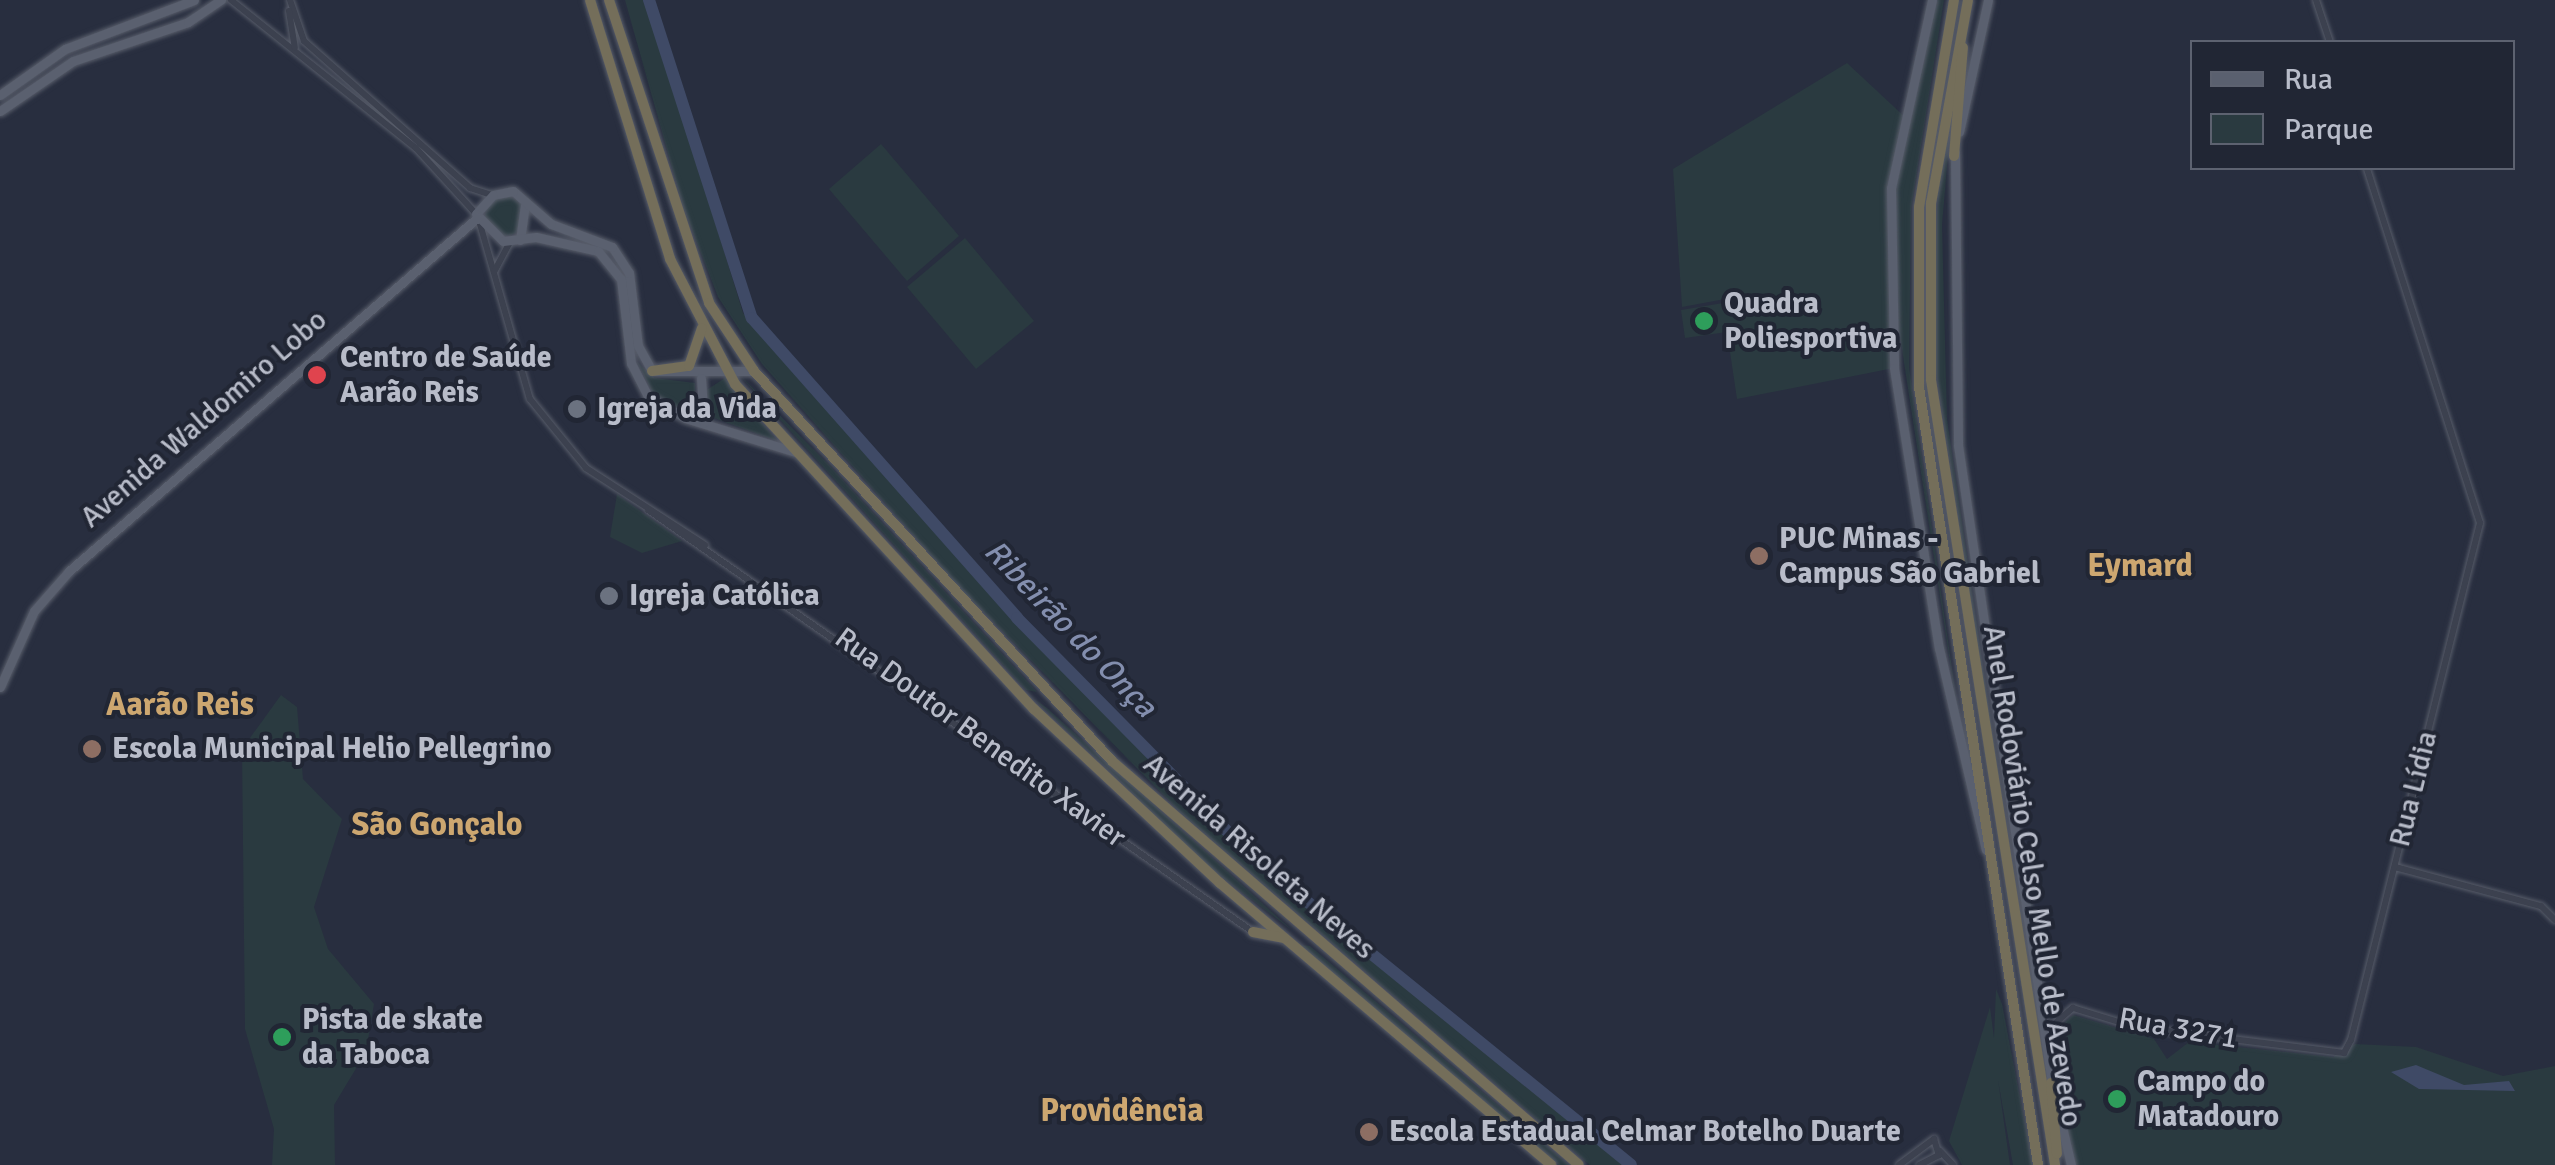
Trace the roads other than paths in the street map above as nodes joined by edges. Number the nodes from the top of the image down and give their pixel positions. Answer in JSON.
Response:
{"nodes":[{"id":1,"x":194,"y":0,"type":"edge"},
{"id":2,"x":221,"y":0,"type":"edge"},
{"id":3,"x":231,"y":0,"type":"edge"},
{"id":4,"x":289,"y":0,"type":"edge"},
{"id":5,"x":590,"y":0,"type":"edge"},
{"id":6,"x":609,"y":0,"type":"edge"},
{"id":7,"x":1932,"y":0,"type":"edge"},
{"id":8,"x":1954,"y":0,"type":"edge"},
{"id":9,"x":1988,"y":0,"type":"edge"},
{"id":10,"x":2316,"y":0,"type":"edge"},
{"id":11,"x":1968,"y":2,"type":"edge"},
{"id":12,"x":2329,"y":40,"type":"edge"},
{"id":13,"x":295,"y":50,"type":"junction"},
{"id":14,"x":322,"y":58,"type":"junction"},
{"id":15,"x":0,"y":94,"type":"edge"},
{"id":16,"x":0,"y":111,"type":"edge"},
{"id":17,"x":1954,"y":156,"type":"junction"},
{"id":18,"x":2368,"y":170,"type":"edge"},
{"id":19,"x":493,"y":195,"type":"junction"},
{"id":20,"x":522,"y":196,"type":"junction"},
{"id":21,"x":477,"y":219,"type":"junction"},
{"id":22,"x":515,"y":242,"type":"junction"},
{"id":23,"x":494,"y":278,"type":"junction"},
{"id":24,"x":702,"y":327,"type":"junction"},
{"id":25,"x":726,"y":368,"type":"junction"},
{"id":26,"x":652,"y":371,"type":"junction"},
{"id":27,"x":754,"y":371,"type":"junction"},
{"id":28,"x":701,"y":378,"type":"junction"},
{"id":29,"x":705,"y":424,"type":"junction"},
{"id":30,"x":806,"y":456,"type":"junction"},
{"id":31,"x":0,"y":687,"type":"edge"},
{"id":32,"x":1986,"y":850,"type":"junction"},
{"id":33,"x":2395,"y":867,"type":"junction"},
{"id":34,"x":2555,"y":920,"type":"edge"},
{"id":35,"x":1253,"y":932,"type":"joint"},
{"id":36,"x":1285,"y":938,"type":"junction"},
{"id":37,"x":2043,"y":1033,"type":"junction"},
{"id":38,"x":2344,"y":1053,"type":"joint"},
{"id":39,"x":2051,"y":1083,"type":"junction"},
{"id":40,"x":1916,"y":1149,"type":"junction"},
{"id":41,"x":1940,"y":1151,"type":"junction"},
{"id":42,"x":1931,"y":1161,"type":"junction"},
{"id":43,"x":1551,"y":1165,"type":"edge"},
{"id":44,"x":1579,"y":1165,"type":"edge"},
{"id":45,"x":1899,"y":1165,"type":"edge"},
{"id":46,"x":1919,"y":1165,"type":"edge"},
{"id":47,"x":1945,"y":1165,"type":"edge"},
{"id":48,"x":1952,"y":1165,"type":"edge"},
{"id":49,"x":2038,"y":1165,"type":"edge"},
{"id":50,"x":2056,"y":1165,"type":"edge"},
{"id":51,"x":2072,"y":1165,"type":"edge"}],
"edges":[{"from":1,"to":15,"type":"main road"},
{"from":2,"to":16,"type":"main road"},
{"from":3,"to":13,"type":"street","name":"Rua Doutor Benedito Xavier"},
{"from":4,"to":13,"type":"street"},
{"from":4,"to":14,"type":"street"},
{"from":5,"to":24,"type":"highway","name":"Avenida Risoleta Neves"},
{"from":6,"to":27,"type":"highway","name":"Avenida Risoleta Neves"},
{"from":7,"to":32,"type":"main road","name":"Anel Rodoviário Celso Mello de Azevedo"},
{"from":8,"to":32,"type":"highway","name":"Anel Rodoviário Celso Mello de Azevedo"},
{"from":9,"to":17,"type":"main road","name":"Anel Rodoviário Celso Mello de Azevedo"},
{"from":10,"to":12,"type":"street"},
{"from":11,"to":17,"type":"highway"},
{"from":11,"to":50,"type":"highway","name":"Anel Rodoviário Celso Mello de Azevedo"},
{"from":13,"to":14,"type":"street"},
{"from":13,"to":21,"type":"street","name":"Rua Doutor Benedito Xavier"},
{"from":14,"to":19,"type":"street"},
{"from":17,"to":37,"type":"main road","name":"Anel Rodoviário Celso Mello de Azevedo"},
{"from":18,"to":33,"type":"street","name":"Rua Lídia"},
{"from":19,"to":20,"type":"main road"},
{"from":19,"to":21,"type":"main road","name":"Avenida Waldomiro Lobo"},
{"from":20,"to":22,"type":"main road"},
{"from":20,"to":26,"type":"main road"},
{"from":21,"to":22,"type":"main road"},
{"from":21,"to":23,"type":"street","name":"Rua Doutor Benedito Xavier"},
{"from":21,"to":31,"type":"main road","name":"Avenida Waldomiro Lobo"},
{"from":22,"to":23,"type":"street"},
{"from":22,"to":29,"type":"main road"},
{"from":23,"to":35,"type":"street","name":"Rua Doutor Benedito Xavier"},
{"from":24,"to":25,"type":"highway","name":"Avenida Risoleta Neves"},
{"from":24,"to":26,"type":"highway"},
{"from":25,"to":27,"type":"main road"},
{"from":25,"to":28,"type":"main road"},
{"from":25,"to":30,"type":"highway","name":"Avenida Risoleta Neves"},
{"from":26,"to":28,"type":"main road"},
{"from":27,"to":44,"type":"highway","name":"Avenida Risoleta Neves"},
{"from":28,"to":29,"type":"main road"},
{"from":29,"to":30,"type":"main road"},
{"from":30,"to":36,"type":"highway","name":"Avenida Risoleta Neves"},
{"from":32,"to":49,"type":"highway","name":"Anel Rodoviário Celso Mello de Azevedo"},
{"from":33,"to":34,"type":"street"},
{"from":33,"to":38,"type":"street","name":"Rua Lídia"},
{"from":35,"to":36,"type":"highway"},
{"from":36,"to":43,"type":"highway","name":"Avenida Risoleta Neves"},
{"from":37,"to":38,"type":"street","name":"Rua 3271"},
{"from":37,"to":39,"type":"main road","name":"Anel Rodoviário Celso Mello de Azevedo"},
{"from":39,"to":50,"type":"highway"},
{"from":39,"to":51,"type":"main road","name":"Anel Rodoviário Celso Mello de Azevedo"},
{"from":40,"to":41,"type":"street"},
{"from":40,"to":42,"type":"street"},
{"from":40,"to":45,"type":"street"},
{"from":41,"to":42,"type":"street"},
{"from":41,"to":48,"type":"street"},
{"from":42,"to":46,"type":"street"},
{"from":42,"to":47,"type":"street"}]}
